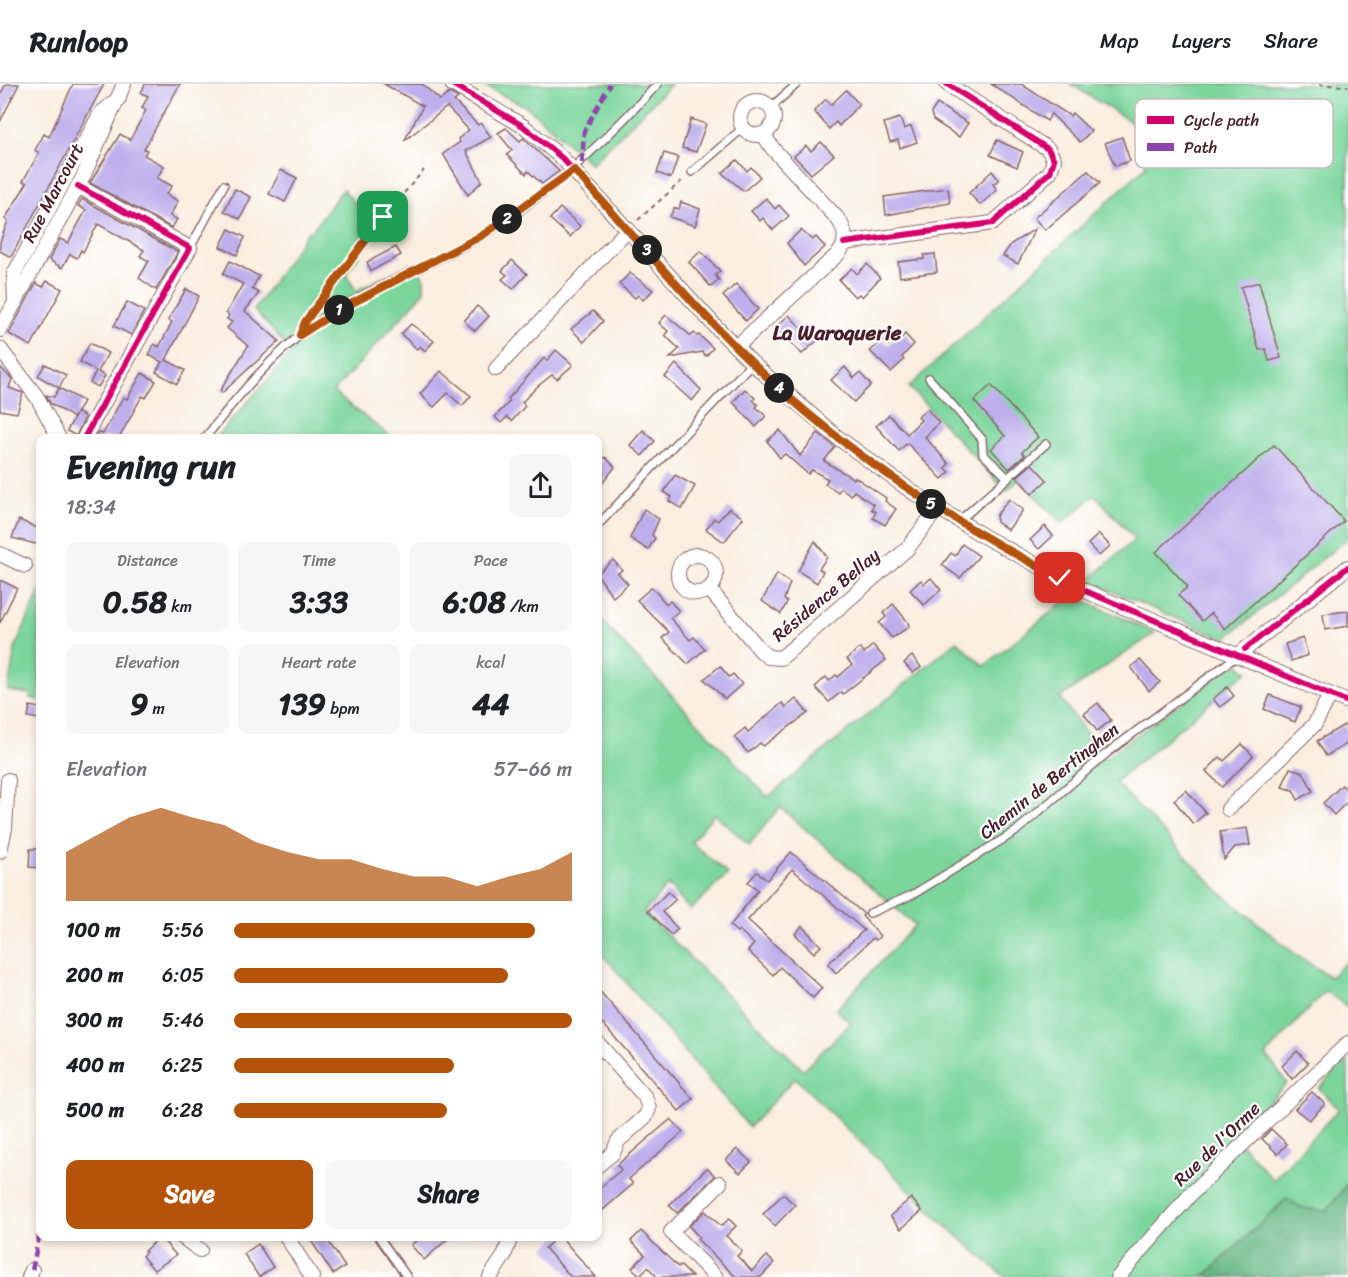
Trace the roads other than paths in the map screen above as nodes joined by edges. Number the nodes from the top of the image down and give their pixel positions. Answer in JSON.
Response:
{"nodes":[{"id":1,"x":124,"y":84,"type":"edge"},
{"id":2,"x":452,"y":84,"type":"edge"},
{"id":3,"x":658,"y":84,"type":"edge"},
{"id":4,"x":797,"y":84,"type":"edge"},
{"id":5,"x":947,"y":84,"type":"edge"},
{"id":6,"x":119,"y":98,"type":"junction"},
{"id":7,"x":770,"y":108,"type":"junction"},
{"id":8,"x":743,"y":128,"type":"junction"},
{"id":9,"x":763,"y":134,"type":"junction"},
{"id":10,"x":574,"y":170,"type":"junction"},
{"id":11,"x":692,"y":172,"type":"road end"},
{"id":12,"x":224,"y":185,"type":"dead end"},
{"id":13,"x":78,"y":186,"type":"junction"},
{"id":14,"x":628,"y":229,"type":"junction"},
{"id":15,"x":844,"y":243,"type":"junction"},
{"id":16,"x":190,"y":248,"type":"junction"},
{"id":17,"x":15,"y":303,"type":"junction"},
{"id":18,"x":0,"y":330,"type":"edge"},
{"id":19,"x":736,"y":347,"type":"junction"},
{"id":20,"x":0,"y":349,"type":"edge"},
{"id":21,"x":752,"y":363,"type":"junction"},
{"id":22,"x":496,"y":369,"type":"dead end"},
{"id":23,"x":929,"y":378,"type":"dead end"},
{"id":24,"x":57,"y":434,"type":"edge"},
{"id":25,"x":86,"y":434,"type":"edge"},
{"id":26,"x":208,"y":434,"type":"edge"},
{"id":27,"x":1046,"y":444,"type":"dead end"},
{"id":28,"x":1008,"y":478,"type":"junction"},
{"id":29,"x":938,"y":508,"type":"junction"},
{"id":30,"x":602,"y":521,"type":"edge"},
{"id":31,"x":959,"y":521,"type":"junction"},
{"id":32,"x":0,"y":554,"type":"edge"},
{"id":33,"x":25,"y":566,"type":"dead end"},
{"id":34,"x":1348,"y":567,"type":"edge"},
{"id":35,"x":709,"y":589,"type":"dead end"},
{"id":36,"x":1237,"y":656,"type":"junction"},
{"id":37,"x":1330,"y":695,"type":"junction"},
{"id":38,"x":1348,"y":702,"type":"edge"},
{"id":39,"x":8,"y":780,"type":"dead end"},
{"id":40,"x":1228,"y":809,"type":"dead end"},
{"id":41,"x":0,"y":851,"type":"edge"},
{"id":42,"x":870,"y":913,"type":"dead end"},
{"id":43,"x":1348,"y":1043,"type":"edge"},
{"id":44,"x":602,"y":1048,"type":"edge"},
{"id":45,"x":602,"y":1162,"type":"edge"},
{"id":46,"x":720,"y":1184,"type":"dead end"},
{"id":47,"x":188,"y":1241,"type":"edge"},
{"id":48,"x":289,"y":1241,"type":"edge"},
{"id":49,"x":382,"y":1241,"type":"edge"},
{"id":50,"x":509,"y":1241,"type":"edge"},
{"id":51,"x":200,"y":1250,"type":"dead end"},
{"id":52,"x":312,"y":1277,"type":"edge"},
{"id":53,"x":407,"y":1277,"type":"edge"},
{"id":54,"x":490,"y":1277,"type":"edge"},
{"id":55,"x":717,"y":1277,"type":"edge"},
{"id":56,"x":1118,"y":1277,"type":"edge"}],
"edges":[{"from":1,"to":6,"type":"street","name":"Rue Marcourt"},
{"from":2,"to":10,"type":"street"},
{"from":3,"to":10,"type":"lane"},
{"from":4,"to":7,"type":"lane"},
{"from":5,"to":15,"type":"street"},
{"from":6,"to":13,"type":"street","name":"Rue Marcourt"},
{"from":6,"to":17,"type":"street","name":"Rue Marcourt"},
{"from":7,"to":8,"type":"street"},
{"from":7,"to":9,"type":"street"},
{"from":8,"to":9,"type":"street"},
{"from":8,"to":11,"type":"lane"},
{"from":9,"to":15,"type":"street"},
{"from":10,"to":14,"type":"street"},
{"from":10,"to":26,"type":"lane"},
{"from":12,"to":16,"type":"lane"},
{"from":13,"to":16,"type":"street"},
{"from":13,"to":17,"type":"street","name":"Rue Marcourt"},
{"from":14,"to":19,"type":"street"},
{"from":14,"to":22,"type":"street"},
{"from":15,"to":19,"type":"street"},
{"from":16,"to":25,"type":"street"},
{"from":17,"to":18,"type":"street","name":"Rue Marcourt"},
{"from":19,"to":21,"type":"street"},
{"from":20,"to":24,"type":"street"},
{"from":21,"to":29,"type":"street"},
{"from":21,"to":30,"type":"lane"},
{"from":23,"to":28,"type":"lane"},
{"from":27,"to":28,"type":"lane"},
{"from":28,"to":31,"type":"lane"},
{"from":29,"to":31,"type":"street"},
{"from":29,"to":35,"type":"street","name":"Résidence Bellay"},
{"from":31,"to":36,"type":"street"},
{"from":32,"to":33,"type":"street"},
{"from":34,"to":36,"type":"street"},
{"from":36,"to":37,"type":"street"},
{"from":36,"to":42,"type":"lane","name":"Chemin de Bertinghen"},
{"from":37,"to":38,"type":"street"},
{"from":37,"to":40,"type":"street"},
{"from":39,"to":41,"type":"street"},
{"from":43,"to":56,"type":"street","name":"Rue de l'Orme"},
{"from":44,"to":45,"type":"street"},
{"from":46,"to":55,"type":"street"},
{"from":47,"to":51,"type":"street"},
{"from":48,"to":52,"type":"street"},
{"from":49,"to":53,"type":"lane"},
{"from":50,"to":54,"type":"street"}]}
